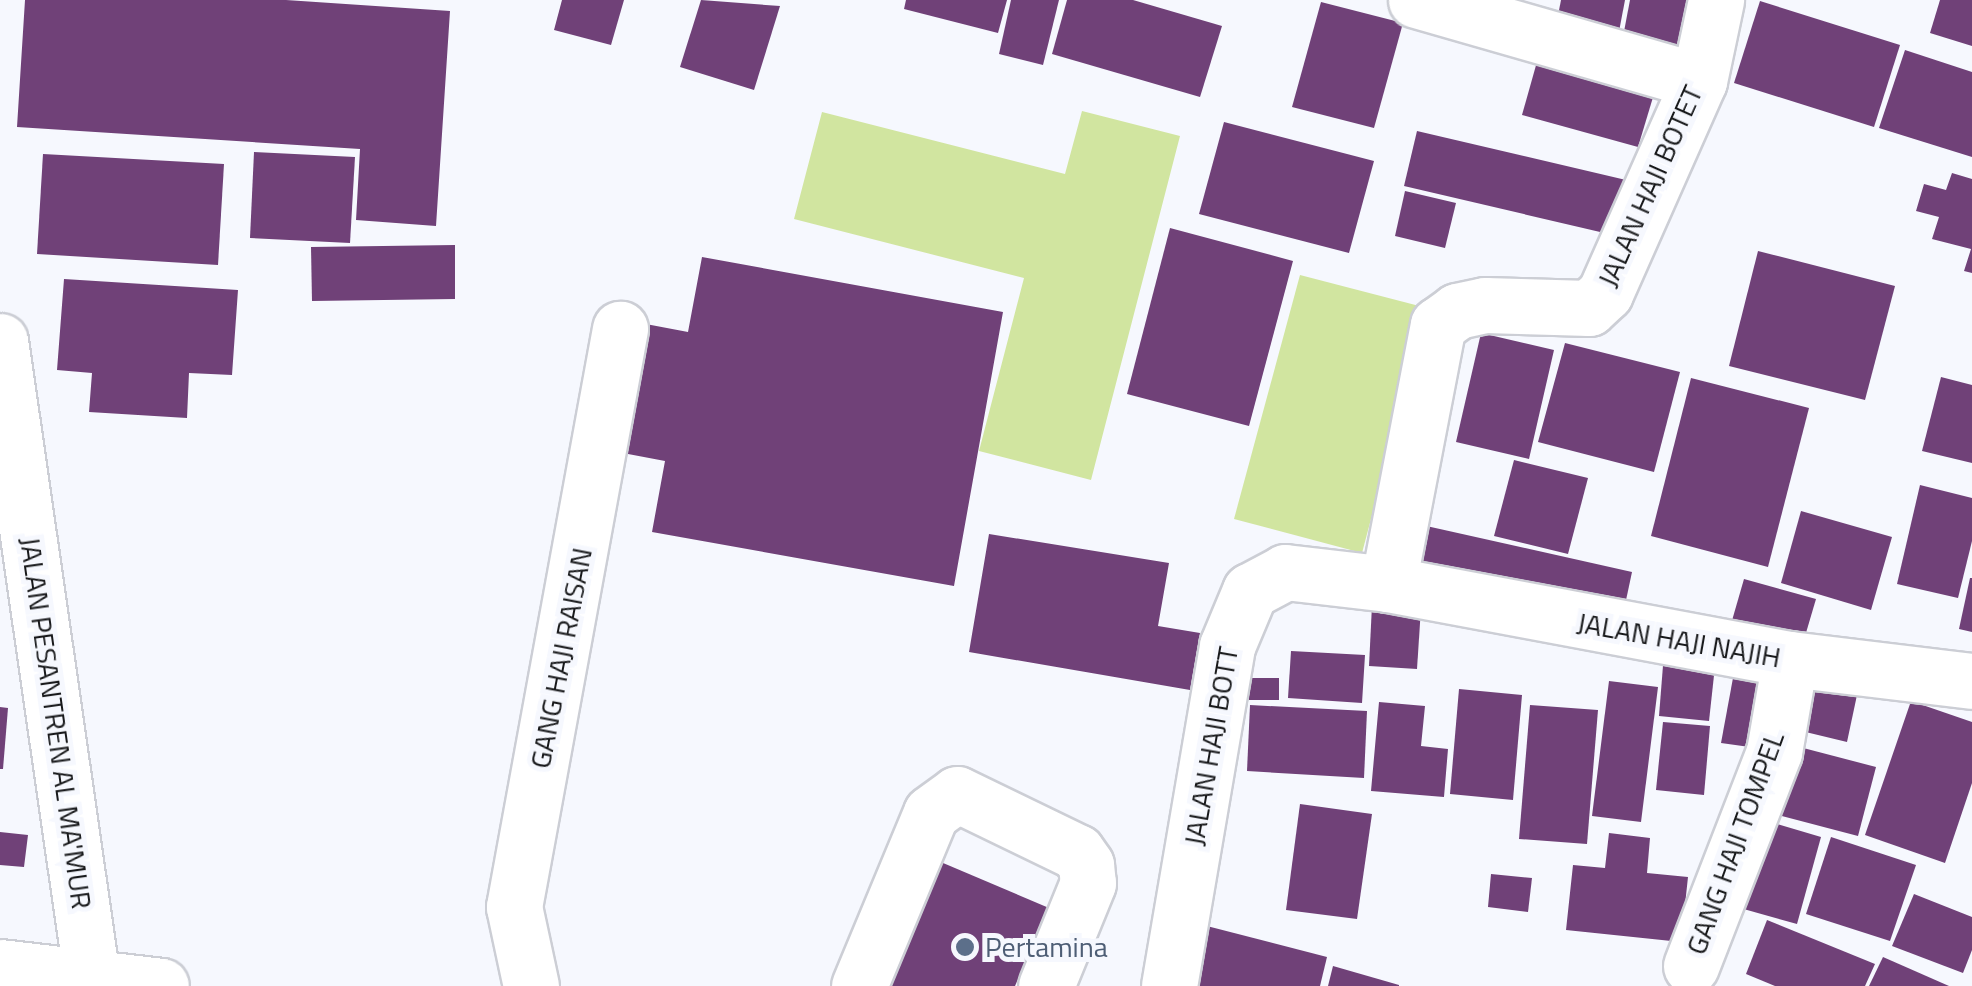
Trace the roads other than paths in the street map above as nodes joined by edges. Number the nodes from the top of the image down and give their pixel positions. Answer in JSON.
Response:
{"nodes":[{"id":1,"x":1416,"y":0,"type":"edge"},
{"id":2,"x":1716,"y":0,"type":"edge"},
{"id":3,"x":1699,"y":81,"type":"junction"},
{"id":4,"x":620,"y":330,"type":"dead end"},
{"id":5,"x":2,"y":359,"type":"edge"},
{"id":6,"x":1388,"y":584,"type":"junction"},
{"id":7,"x":1790,"y":660,"type":"junction"},
{"id":8,"x":1972,"y":682,"type":"edge"},
{"id":9,"x":0,"y":966,"type":"edge"},
{"id":10,"x":1691,"y":966,"type":"dead end"},
{"id":11,"x":93,"y":982,"type":"edge"},
{"id":12,"x":161,"y":986,"type":"edge"},
{"id":13,"x":530,"y":986,"type":"edge"},
{"id":14,"x":859,"y":986,"type":"edge"},
{"id":15,"x":1046,"y":986,"type":"edge"},
{"id":16,"x":1169,"y":986,"type":"edge"}],
"edges":[{"from":1,"to":3,"type":"street"},
{"from":2,"to":3,"type":"street","name":"JALAN HAJI BOTET"},
{"from":3,"to":6,"type":"street","name":"JALAN HAJI BOTET"},
{"from":4,"to":13,"type":"street","name":"GANG HAJI RAISAN"},
{"from":5,"to":11,"type":"street","name":"JALAN PESANTREN AL MA'MUR"},
{"from":6,"to":7,"type":"street","name":"JALAN HAJI NAJIH"},
{"from":6,"to":16,"type":"street","name":"JALAN HAJI BOTT"},
{"from":7,"to":8,"type":"street","name":"JALAN HAJI NAJIH"},
{"from":7,"to":10,"type":"street","name":"GANG HAJI TOMPEL"},
{"from":9,"to":11,"type":"street"},
{"from":11,"to":12,"type":"street"},
{"from":14,"to":15,"type":"street"}]}
